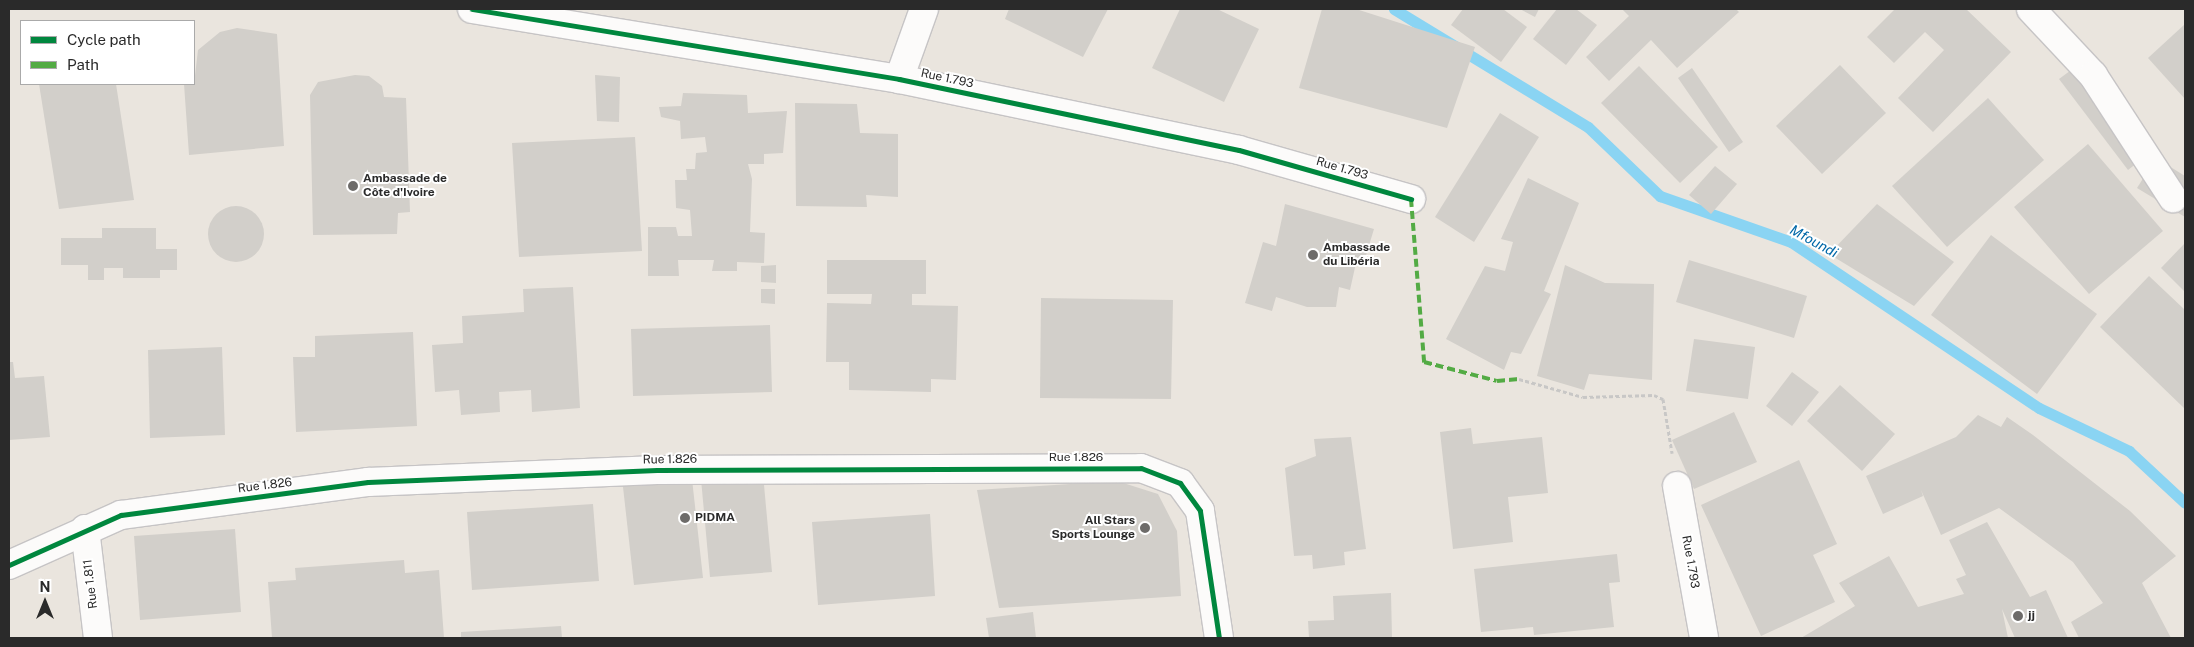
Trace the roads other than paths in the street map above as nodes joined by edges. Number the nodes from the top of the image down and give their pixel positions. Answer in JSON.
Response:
{"nodes":[{"id":1,"x":472,"y":9,"type":"edge"},
{"id":2,"x":924,"y":9,"type":"edge"},
{"id":3,"x":2031,"y":9,"type":"edge"},
{"id":4,"x":899,"y":79,"type":"junction"},
{"id":5,"x":2173,"y":198,"type":"dead end"},
{"id":6,"x":1411,"y":199,"type":"dead end"},
{"id":7,"x":1677,"y":486,"type":"road end"},
{"id":8,"x":85,"y":529,"type":"junction"},
{"id":9,"x":9,"y":565,"type":"edge"},
{"id":10,"x":98,"y":638,"type":"edge"},
{"id":11,"x":1219,"y":638,"type":"edge"},
{"id":12,"x":1704,"y":638,"type":"edge"}],
"edges":[{"from":1,"to":4,"type":"street","name":"Rue 1.793"},
{"from":2,"to":4,"type":"street"},
{"from":3,"to":5,"type":"street"},
{"from":4,"to":6,"type":"street","name":"Rue 1.793"},
{"from":7,"to":12,"type":"street","name":"Rue 1.793"},
{"from":8,"to":9,"type":"street","name":"Rue 1.826"},
{"from":8,"to":10,"type":"street","name":"Rue 1.811"},
{"from":8,"to":11,"type":"street","name":"Rue 1.826"}]}
